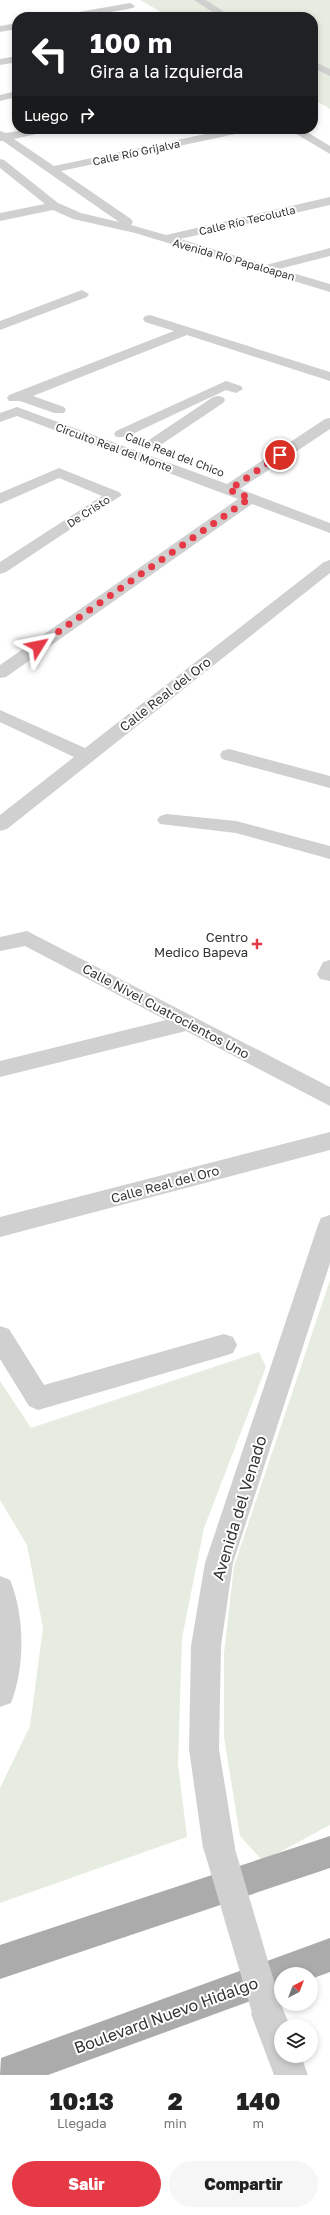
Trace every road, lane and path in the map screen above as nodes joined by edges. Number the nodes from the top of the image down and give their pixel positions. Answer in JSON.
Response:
{"nodes":[{"id":1,"x":199,"y":0,"type":"edge"},
{"id":2,"x":85,"y":4,"type":"dead end"},
{"id":3,"x":130,"y":6,"type":"dead end"},
{"id":4,"x":98,"y":12,"type":"joint"},
{"id":5,"x":219,"y":12,"type":"edge"},
{"id":6,"x":12,"y":27,"type":"edge"},
{"id":7,"x":0,"y":29,"type":"edge"},
{"id":8,"x":12,"y":60,"type":"edge"},
{"id":9,"x":0,"y":62,"type":"edge"},
{"id":10,"x":318,"y":67,"type":"edge"},
{"id":11,"x":330,"y":73,"type":"edge"},
{"id":12,"x":12,"y":95,"type":"edge"},
{"id":13,"x":0,"y":98,"type":"edge"},
{"id":14,"x":15,"y":134,"type":"edge"},
{"id":15,"x":220,"y":134,"type":"edge"},
{"id":16,"x":302,"y":134,"type":"edge"},
{"id":17,"x":2,"y":136,"type":"edge"},
{"id":18,"x":330,"y":151,"type":"edge"},
{"id":19,"x":0,"y":162,"type":"edge"},
{"id":20,"x":51,"y":170,"type":"junction"},
{"id":21,"x":17,"y":175,"type":"junction"},
{"id":22,"x":0,"y":179,"type":"edge"},
{"id":23,"x":330,"y":201,"type":"edge"},
{"id":24,"x":54,"y":206,"type":"junction"},
{"id":25,"x":0,"y":217,"type":"edge"},
{"id":26,"x":138,"y":230,"type":"junction"},
{"id":27,"x":165,"y":239,"type":"junction"},
{"id":28,"x":330,"y":252,"type":"edge"},
{"id":29,"x":267,"y":268,"type":"junction"},
{"id":30,"x":330,"y":288,"type":"edge"},
{"id":31,"x":82,"y":294,"type":"dead end"},
{"id":32,"x":150,"y":319,"type":"dead end"},
{"id":33,"x":0,"y":326,"type":"edge"},
{"id":34,"x":186,"y":331,"type":"junction"},
{"id":35,"x":330,"y":377,"type":"edge"},
{"id":36,"x":20,"y":396,"type":"junction"},
{"id":37,"x":0,"y":404,"type":"edge"},
{"id":38,"x":70,"y":415,"type":"dead end"},
{"id":39,"x":0,"y":418,"type":"edge"},
{"id":40,"x":330,"y":422,"type":"edge"},
{"id":41,"x":106,"y":428,"type":"dead end"},
{"id":42,"x":121,"y":434,"type":"junction"},
{"id":43,"x":151,"y":445,"type":"junction"},
{"id":44,"x":165,"y":450,"type":"dead end"},
{"id":45,"x":229,"y":474,"type":"dead end"},
{"id":46,"x":243,"y":480,"type":"junction"},
{"id":47,"x":229,"y":490,"type":"junction"},
{"id":48,"x":254,"y":492,"type":"junction"},
{"id":49,"x":0,"y":499,"type":"edge"},
{"id":50,"x":330,"y":528,"type":"edge"},
{"id":51,"x":330,"y":564,"type":"edge"},
{"id":52,"x":0,"y":570,"type":"edge"},
{"id":53,"x":0,"y":672,"type":"edge"},
{"id":54,"x":0,"y":715,"type":"edge"},
{"id":55,"x":229,"y":755,"type":"dead end"},
{"id":56,"x":86,"y":756,"type":"junction"},
{"id":57,"x":330,"y":782,"type":"edge"},
{"id":58,"x":167,"y":820,"type":"dead end"},
{"id":59,"x":0,"y":825,"type":"edge"},
{"id":60,"x":330,"y":853,"type":"edge"},
{"id":61,"x":0,"y":944,"type":"edge"},
{"id":62,"x":187,"y":1023,"type":"junction"},
{"id":63,"x":0,"y":1070,"type":"edge"},
{"id":64,"x":330,"y":1096,"type":"edge"},
{"id":65,"x":330,"y":1140,"type":"edge"},
{"id":66,"x":330,"y":1225,"type":"edge"},
{"id":67,"x":0,"y":1228,"type":"edge"},
{"id":68,"x":0,"y":1337,"type":"edge"},
{"id":69,"x":224,"y":1345,"type":"dead end"},
{"id":70,"x":0,"y":1590,"type":"edge"},
{"id":71,"x":3,"y":1619,"type":"edge"},
{"id":72,"x":0,"y":1692,"type":"edge"},
{"id":73,"x":330,"y":1852,"type":"edge"},
{"id":74,"x":330,"y":1955,"type":"edge"},
{"id":75,"x":0,"y":1962,"type":"edge"},
{"id":76,"x":274,"y":2030,"type":"edge"},
{"id":77,"x":287,"y":2063,"type":"edge"},
{"id":78,"x":1,"y":2075,"type":"edge"},
{"id":79,"x":291,"y":2075,"type":"edge"}],
"edges":[{"from":1,"to":5,"type":"street"},
{"from":2,"to":4,"type":"street"},
{"from":3,"to":4,"type":"street"},
{"from":6,"to":7,"type":"street"},
{"from":8,"to":9,"type":"street"},
{"from":10,"to":11,"type":"street"},
{"from":12,"to":13,"type":"street"},
{"from":14,"to":17,"type":"street"},
{"from":15,"to":20,"type":"street","name":"Calle Río Grijalva"},
{"from":16,"to":18,"type":"street"},
{"from":17,"to":20,"type":"street","name":"Avenida Río Papaloapan"},
{"from":19,"to":21,"type":"street","name":"Avenida Río Papaloapan"},
{"from":20,"to":26,"type":"street","name":"Avenida Río Papaloapan"},
{"from":21,"to":22,"type":"street"},
{"from":21,"to":24,"type":"street","name":"Avenida Río Papaloapan"},
{"from":23,"to":27,"type":"street","name":"Calle Río Tecolutla"},
{"from":24,"to":25,"type":"street"},
{"from":24,"to":26,"type":"street","name":"Avenida Río Papaloapan"},
{"from":26,"to":27,"type":"street","name":"Avenida Río Papaloapan"},
{"from":27,"to":29,"type":"street","name":"Avenida Río Papaloapan"},
{"from":28,"to":29,"type":"street"},
{"from":29,"to":30,"type":"street","name":"Avenida Río Papaloapan"},
{"from":31,"to":33,"type":"street"},
{"from":32,"to":34,"type":"street"},
{"from":34,"to":35,"type":"street"},
{"from":34,"to":36,"type":"street"},
{"from":36,"to":37,"type":"street"},
{"from":36,"to":38,"type":"street"},
{"from":39,"to":47,"type":"street","name":"Circuito Real del Monte"},
{"from":40,"to":46,"type":"street"},
{"from":41,"to":42,"type":"street","name":"Calle Real del Chico"},
{"from":42,"to":43,"type":"street","name":"Calle Real del Chico"},
{"from":42,"to":43,"type":"street"},
{"from":43,"to":44,"type":"street","name":"Calle Real del Chico"},
{"from":45,"to":46,"type":"street","name":"Calle Real del Chico"},
{"from":46,"to":47,"type":"street"},
{"from":46,"to":48,"type":"street","name":"Calle Real del Chico"},
{"from":47,"to":48,"type":"street","name":"Circuito Real del Monte"},
{"from":48,"to":50,"type":"street","name":"Circuito Real del Monte"},
{"from":48,"to":53,"type":"street"},
{"from":49,"to":52,"type":"street","name":"De Cristo"},
{"from":51,"to":56,"type":"street","name":"Calle Real del Oro"},
{"from":54,"to":56,"type":"street"},
{"from":55,"to":57,"type":"street"},
{"from":56,"to":59,"type":"street","name":"Calle Real del Oro"},
{"from":58,"to":60,"type":"street"},
{"from":61,"to":62,"type":"street","name":"Calle Nivel Cuatrocientos Uno"},
{"from":62,"to":63,"type":"street"},
{"from":62,"to":64,"type":"street","name":"Calle Nivel Cuatrocientos Uno"},
{"from":65,"to":67,"type":"street","name":"Calle Real del Oro"},
{"from":66,"to":76,"type":"street","name":"Avenida del Venado","bridge":true},
{"from":68,"to":69,"type":"street"},
{"from":70,"to":71,"type":"street"},
{"from":71,"to":72,"type":"street"},
{"from":73,"to":75,"type":"main road"},
{"from":74,"to":78,"type":"main road","name":"Boulevard Nuevo Hidalgo"},
{"from":77,"to":79,"type":"street"}]}
